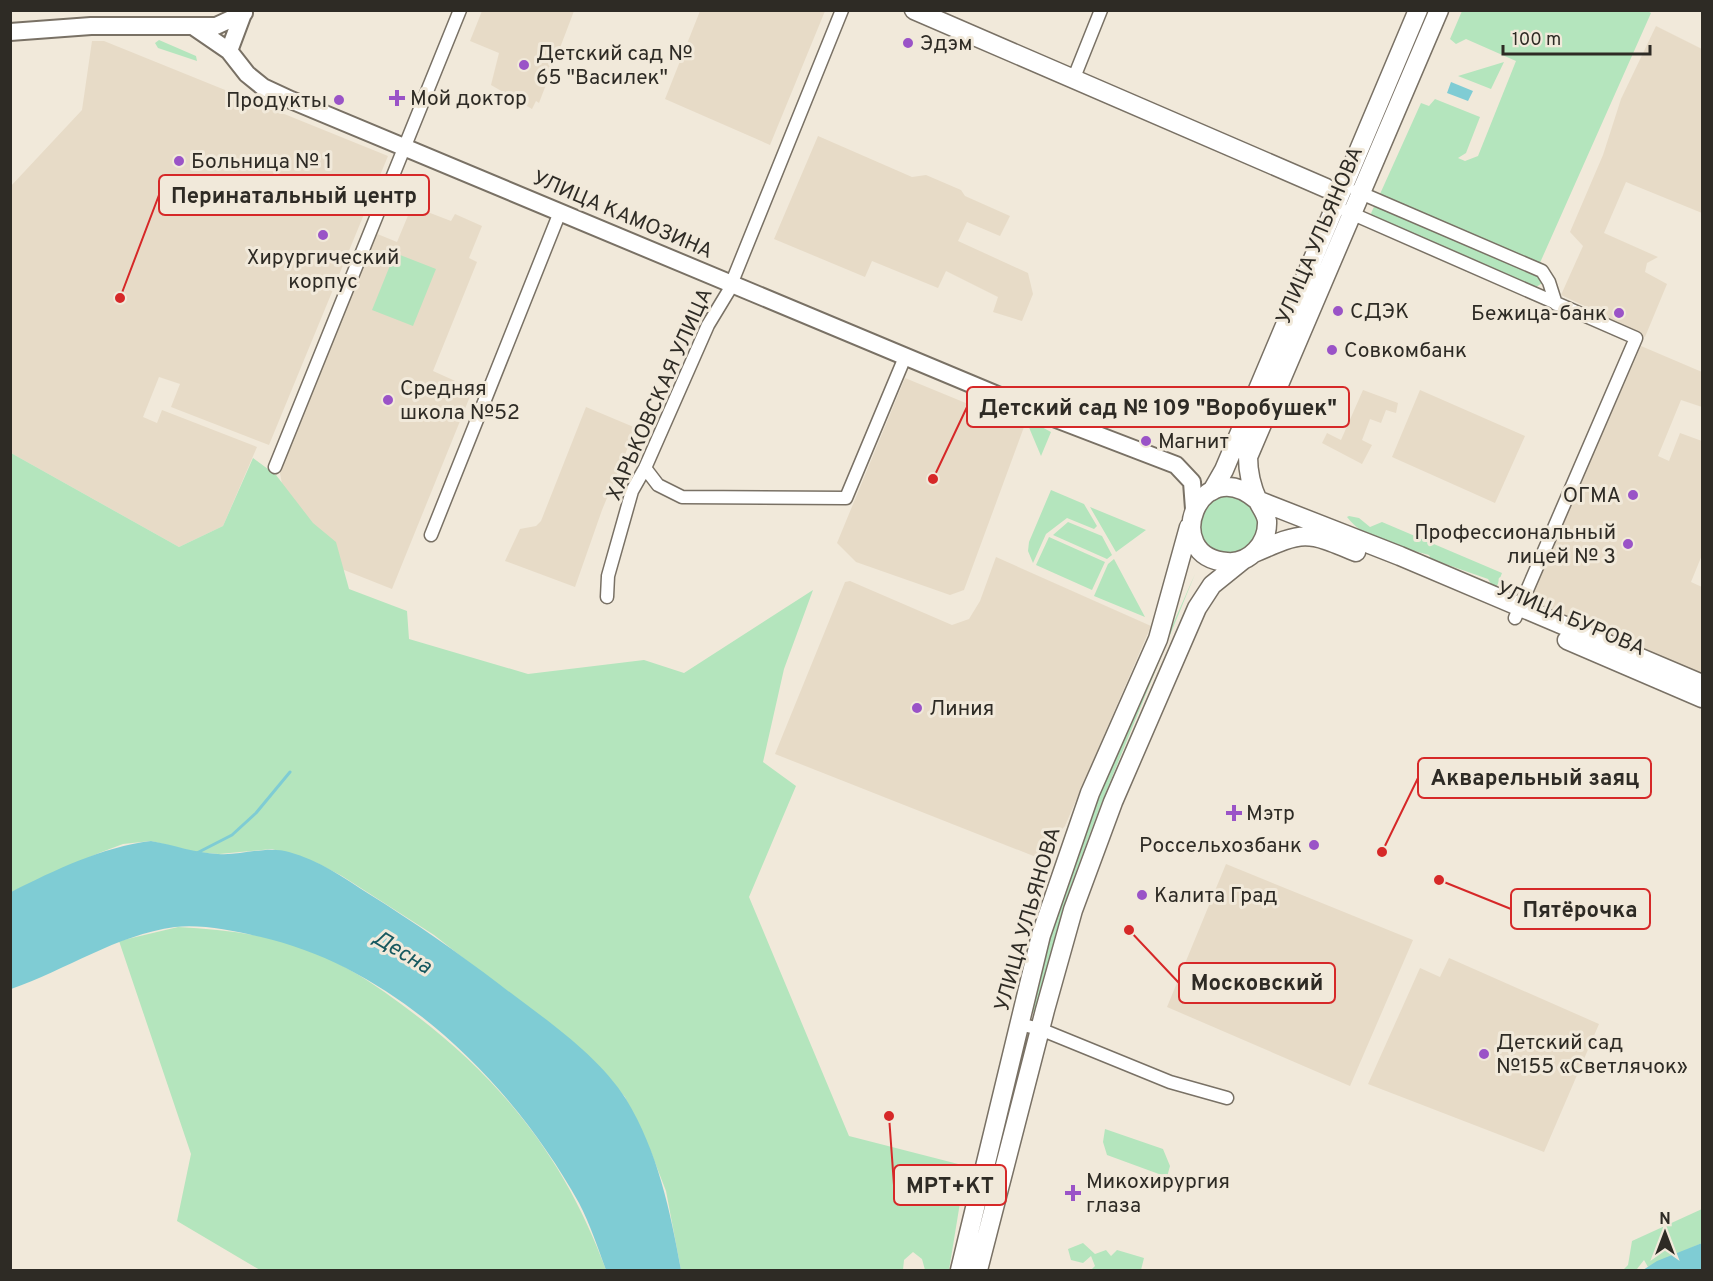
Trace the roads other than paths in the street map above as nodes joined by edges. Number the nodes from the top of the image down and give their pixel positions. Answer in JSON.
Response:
{"nodes":[{"id":1,"x":460,"y":10,"type":"edge"},
{"id":2,"x":842,"y":10,"type":"edge"},
{"id":3,"x":914,"y":10,"type":"edge"},
{"id":4,"x":1101,"y":10,"type":"edge"},
{"id":5,"x":1419,"y":10,"type":"edge"},
{"id":6,"x":1439,"y":10,"type":"edge"},
{"id":7,"x":244,"y":12,"type":"edge"},
{"id":8,"x":194,"y":27,"type":"junction"},
{"id":9,"x":10,"y":32,"type":"edge"},
{"id":10,"x":229,"y":51,"type":"junction"},
{"id":11,"x":1073,"y":80,"type":"junction"},
{"id":12,"x":404,"y":146,"type":"junction"},
{"id":13,"x":1335,"y":187,"type":"junction"},
{"id":14,"x":1361,"y":193,"type":"junction"},
{"id":15,"x":1335,"y":206,"type":"junction"},
{"id":16,"x":560,"y":212,"type":"junction"},
{"id":17,"x":1352,"y":214,"type":"junction"},
{"id":18,"x":731,"y":283,"type":"junction"},
{"id":19,"x":1556,"y":304,"type":"junction"},
{"id":20,"x":904,"y":357,"type":"junction"},
{"id":21,"x":275,"y":466,"type":"dead end"},
{"id":22,"x":645,"y":468,"type":"junction"},
{"id":23,"x":1212,"y":490,"type":"junction"},
{"id":24,"x":1257,"y":500,"type":"junction"},
{"id":25,"x":1192,"y":516,"type":"junction"},
{"id":26,"x":431,"y":534,"type":"dead end"},
{"id":27,"x":1249,"y":556,"type":"junction"},
{"id":28,"x":607,"y":597,"type":"dead end"},
{"id":29,"x":1517,"y":612,"type":"junction"},
{"id":30,"x":1702,"y":684,"type":"edge"},
{"id":31,"x":1702,"y":699,"type":"edge"},
{"id":32,"x":1019,"y":1024,"type":"junction"},
{"id":33,"x":1040,"y":1029,"type":"junction"},
{"id":34,"x":1227,"y":1098,"type":"dead end"},
{"id":35,"x":960,"y":1270,"type":"edge"},
{"id":36,"x":978,"y":1270,"type":"edge"}],
"edges":[{"from":1,"to":12,"type":"street"},
{"from":2,"to":18,"type":"street","name":"ХАРЬКОВСКАЯ УЛИЦА"},
{"from":3,"to":11,"type":"main road"},
{"from":4,"to":11,"type":"street"},
{"from":5,"to":13,"type":"main road","name":"УЛИЦА УЛЬЯНОВА"},
{"from":6,"to":14,"type":"main road","name":"УЛИЦА УЛЬЯНОВА"},
{"from":7,"to":8,"type":"street"},
{"from":7,"to":10,"type":"street"},
{"from":8,"to":9,"type":"street"},
{"from":8,"to":10,"type":"street","name":"УЛИЦА КАМОЗИНА"},
{"from":10,"to":12,"type":"street","name":"УЛИЦА КАМОЗИНА"},
{"from":11,"to":13,"type":"main road"},
{"from":12,"to":16,"type":"street","name":"УЛИЦА КАМОЗИНА"},
{"from":12,"to":21,"type":"street"},
{"from":13,"to":14,"type":"street"},
{"from":13,"to":15,"type":"main road","name":"УЛИЦА УЛЬЯНОВА"},
{"from":14,"to":17,"type":"main road","name":"УЛИЦА УЛЬЯНОВА"},
{"from":14,"to":19,"type":"street"},
{"from":15,"to":17,"type":"street"},
{"from":15,"to":23,"type":"main road","name":"УЛИЦА УЛЬЯНОВА"},
{"from":16,"to":18,"type":"street","name":"УЛИЦА КАМОЗИНА"},
{"from":16,"to":26,"type":"street"},
{"from":17,"to":19,"type":"street"},
{"from":17,"to":24,"type":"main road","name":"УЛИЦА УЛЬЯНОВА"},
{"from":18,"to":20,"type":"street","name":"УЛИЦА КАМОЗИНА"},
{"from":18,"to":22,"type":"street","name":"ХАРЬКОВСКАЯ УЛИЦА"},
{"from":19,"to":29,"type":"street"},
{"from":20,"to":22,"type":"street"},
{"from":20,"to":25,"type":"street","name":"УЛИЦА КАМОЗИНА"},
{"from":22,"to":28,"type":"street","name":"ХАРЬКОВСКАЯ УЛИЦА"},
{"from":23,"to":24,"type":"main road"},
{"from":23,"to":25,"type":"main road"},
{"from":24,"to":27,"type":"main road"},
{"from":24,"to":29,"type":"main road","name":"УЛИЦА БУРОВА"},
{"from":25,"to":27,"type":"main road"},
{"from":25,"to":32,"type":"main road","name":"УЛИЦА УЛЬЯНОВА"},
{"from":27,"to":29,"type":"main road","name":"УЛИЦА БУРОВА"},
{"from":27,"to":33,"type":"main road","name":"УЛИЦА УЛЬЯНОВА"},
{"from":29,"to":30,"type":"main road","name":"УЛИЦА БУРОВА"},
{"from":29,"to":31,"type":"main road","name":"УЛИЦА БУРОВА"},
{"from":32,"to":33,"type":"street"},
{"from":32,"to":35,"type":"main road","name":"УЛИЦА УЛЬЯНОВА"},
{"from":33,"to":34,"type":"street"},
{"from":33,"to":36,"type":"main road","name":"УЛИЦА УЛЬЯНОВА"}]}
